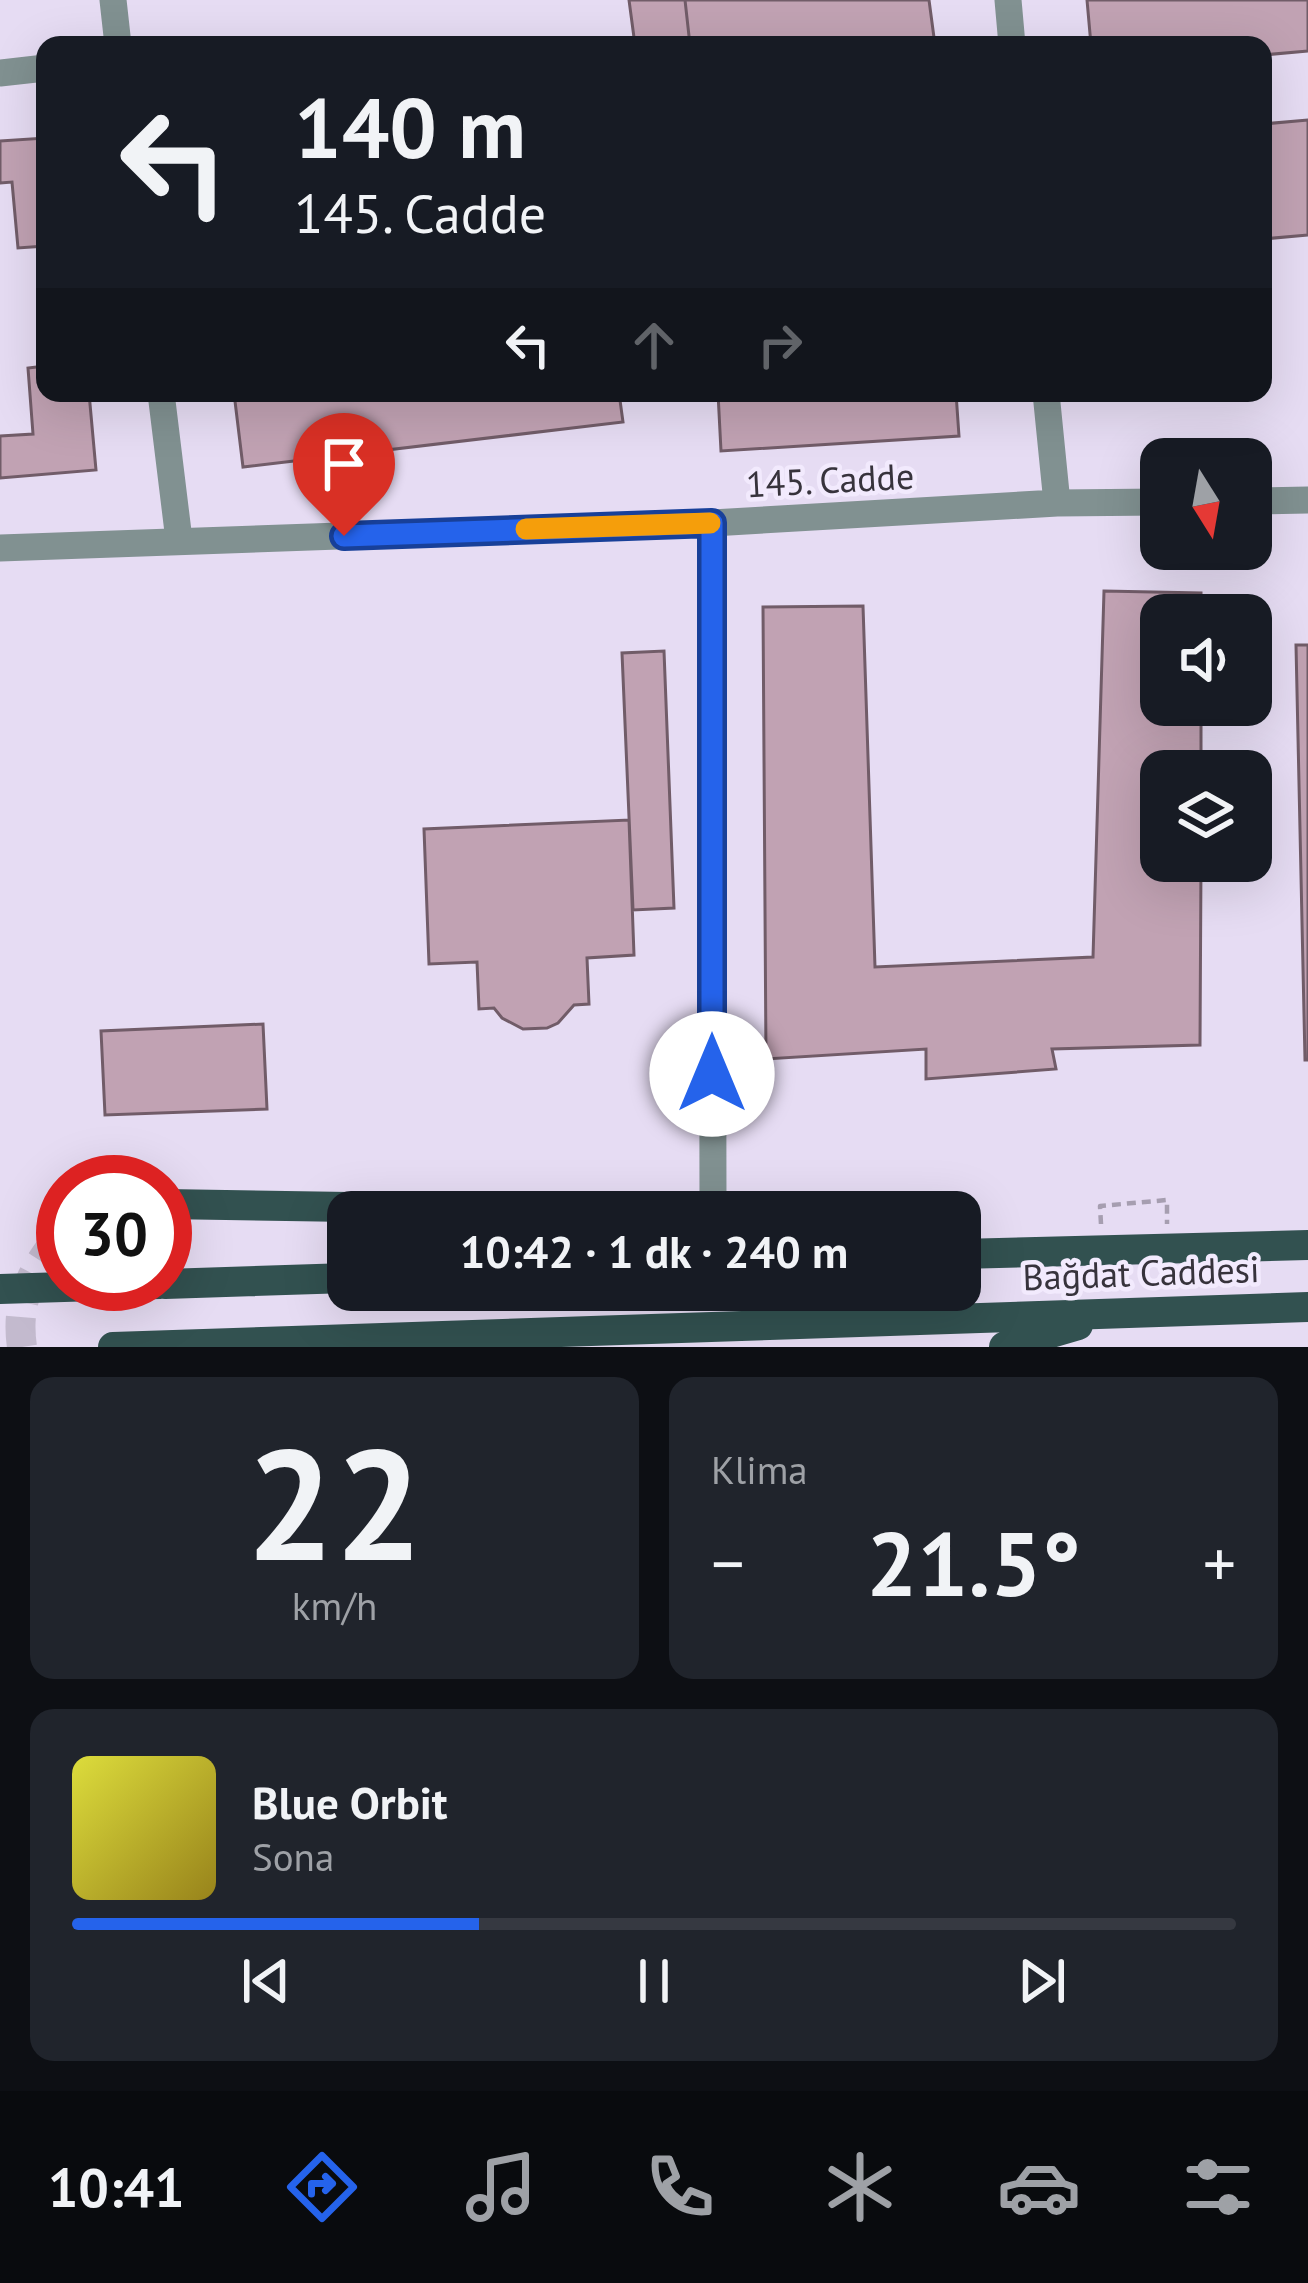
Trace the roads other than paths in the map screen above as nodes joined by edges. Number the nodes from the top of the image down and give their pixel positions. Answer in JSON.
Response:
{"nodes":[{"id":1,"x":113,"y":0,"type":"edge"},
{"id":2,"x":1008,"y":0,"type":"edge"},
{"id":3,"x":117,"y":36,"type":"edge"},
{"id":4,"x":1011,"y":36,"type":"edge"},
{"id":5,"x":36,"y":69,"type":"edge"},
{"id":6,"x":0,"y":73,"type":"edge"},
{"id":7,"x":162,"y":402,"type":"edge"},
{"id":8,"x":1047,"y":402,"type":"edge"},
{"id":9,"x":1308,"y":500,"type":"edge"},
{"id":10,"x":1272,"y":501,"type":"edge"},
{"id":11,"x":1140,"y":502,"type":"edge"},
{"id":12,"x":1057,"y":503,"type":"junction"},
{"id":13,"x":712,"y":523,"type":"junction"},
{"id":14,"x":179,"y":541,"type":"junction"},
{"id":15,"x":0,"y":548,"type":"edge"},
{"id":16,"x":712,"y":1191,"type":"edge"},
{"id":17,"x":192,"y":1204,"type":"edge"},
{"id":18,"x":327,"y":1207,"type":"edge"},
{"id":19,"x":981,"y":1241,"type":"edge"},
{"id":20,"x":1308,"y":1245,"type":"edge"},
{"id":21,"x":1077,"y":1249,"type":"junction"},
{"id":22,"x":981,"y":1253,"type":"edge"},
{"id":23,"x":327,"y":1279,"type":"edge"},
{"id":24,"x":192,"y":1283,"type":"edge"},
{"id":25,"x":36,"y":1288,"type":"edge"},
{"id":26,"x":0,"y":1289,"type":"edge"},
{"id":27,"x":1308,"y":1307,"type":"edge"},
{"id":28,"x":1108,"y":1313,"type":"junction"},
{"id":29,"x":112,"y":1347,"type":"edge"},
{"id":30,"x":1004,"y":1347,"type":"edge"}],
"edges":[{"from":1,"to":3,"type":"street"},
{"from":2,"to":4,"type":"street"},
{"from":5,"to":6,"type":"street"},
{"from":7,"to":14,"type":"street"},
{"from":8,"to":12,"type":"street"},
{"from":9,"to":10,"type":"street"},
{"from":11,"to":12,"type":"street","name":"145. Cadde"},
{"from":12,"to":13,"type":"street","name":"145. Cadde"},
{"from":13,"to":14,"type":"street","name":"145. Cadde"},
{"from":13,"to":16,"type":"street"},
{"from":14,"to":15,"type":"street","name":"145. Cadde"},
{"from":17,"to":18,"type":"main road"},
{"from":19,"to":21,"type":"main road"},
{"from":20,"to":21,"type":"main road","name":"Bağdat Caddesi"},
{"from":21,"to":22,"type":"main road","name":"Bağdat Caddesi"},
{"from":23,"to":24,"type":"main road"},
{"from":25,"to":26,"type":"main road"},
{"from":27,"to":28,"type":"main road","name":"Bağdat Caddesi"},
{"from":28,"to":29,"type":"main road","name":"Bağdat Caddesi"},
{"from":28,"to":30,"type":"main road"}]}
